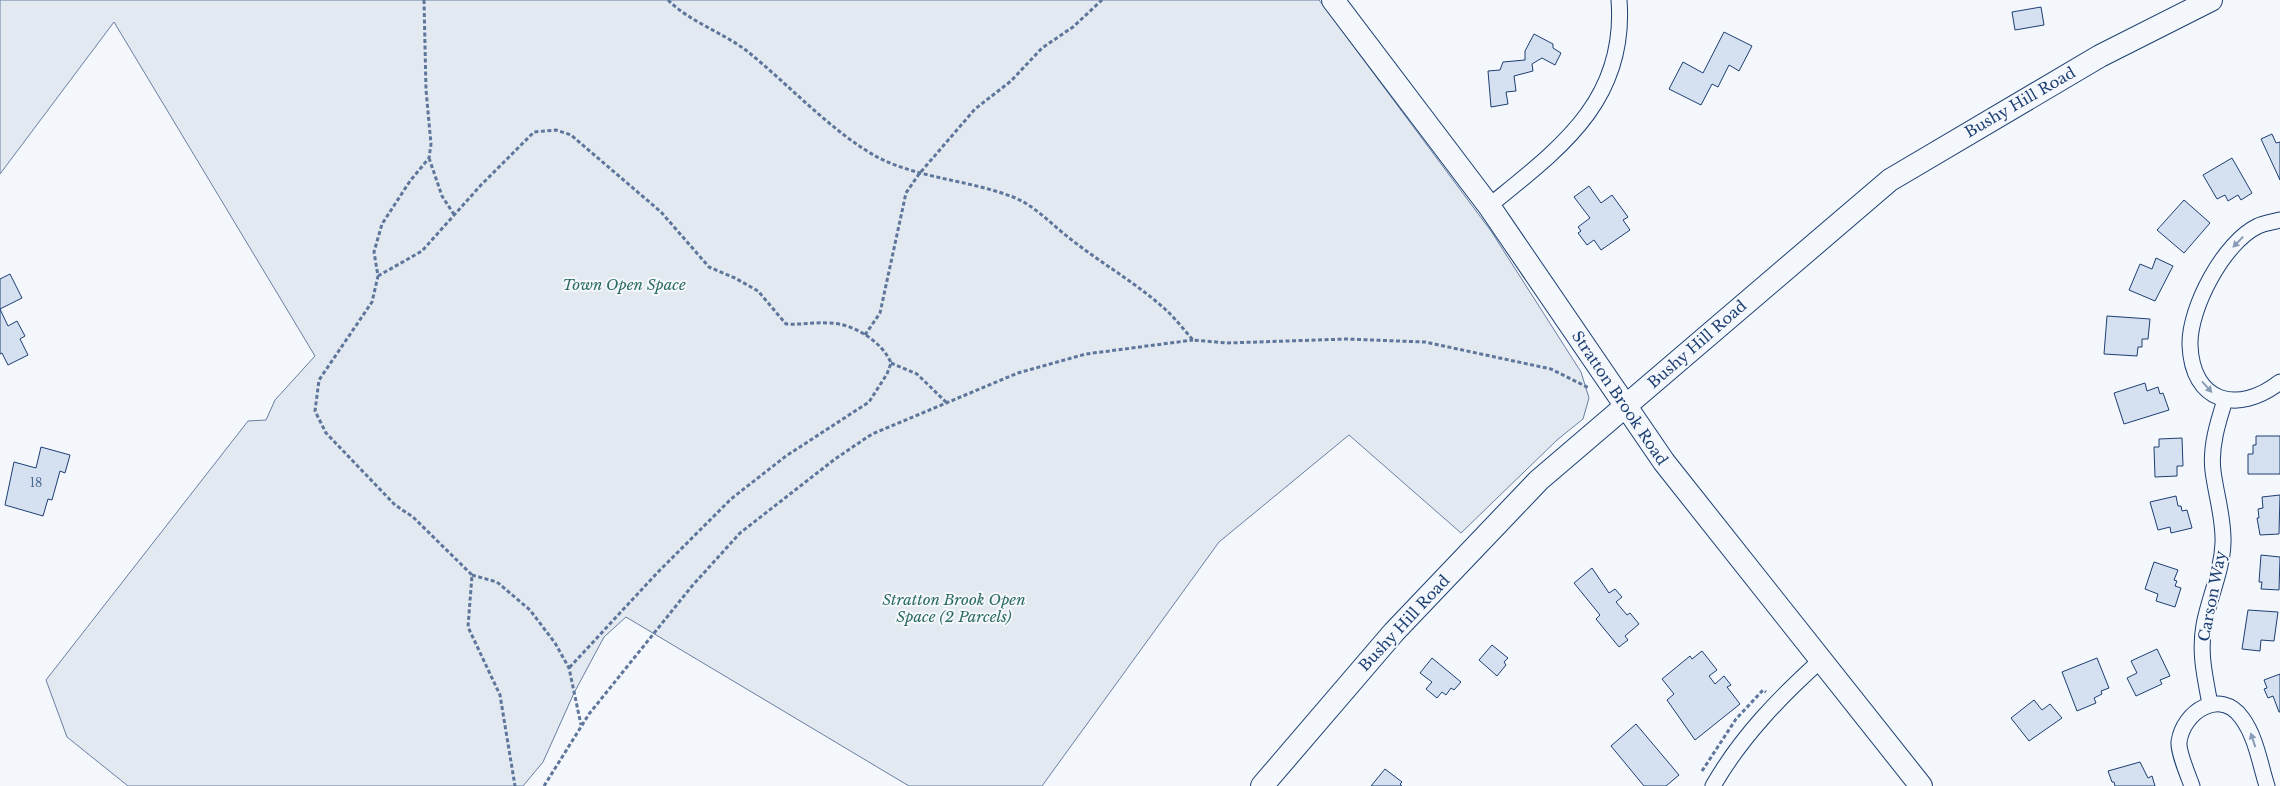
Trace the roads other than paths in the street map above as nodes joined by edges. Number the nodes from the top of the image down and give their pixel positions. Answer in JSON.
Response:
{"nodes":[{"id":1,"x":1333,"y":0,"type":"edge"},
{"id":2,"x":1619,"y":0,"type":"edge"},
{"id":3,"x":2212,"y":0,"type":"edge"},
{"id":4,"x":1489,"y":206,"type":"junction"},
{"id":5,"x":2280,"y":220,"type":"edge"},
{"id":6,"x":2280,"y":382,"type":"edge"},
{"id":7,"x":2224,"y":400,"type":"junction"},
{"id":8,"x":1625,"y":406,"type":"junction"},
{"id":9,"x":1821,"y":660,"type":"junction"},
{"id":10,"x":2210,"y":704,"type":"junction"},
{"id":11,"x":1262,"y":786,"type":"edge"},
{"id":12,"x":1714,"y":786,"type":"edge"},
{"id":13,"x":1921,"y":786,"type":"edge"},
{"id":14,"x":2192,"y":786,"type":"edge"},
{"id":15,"x":2267,"y":786,"type":"edge"}],
"edges":[{"from":1,"to":4,"type":"main road","name":"Stratton Brook Road"},
{"from":2,"to":4,"type":"street"},
{"from":3,"to":8,"type":"main road","name":"Bushy Hill Road"},
{"from":4,"to":8,"type":"main road","name":"Stratton Brook Road"},
{"from":5,"to":7,"type":"street","one_way":true},
{"from":6,"to":7,"type":"street"},
{"from":7,"to":10,"type":"street","name":"Carson Way"},
{"from":8,"to":9,"type":"main road","name":"Stratton Brook Road"},
{"from":8,"to":11,"type":"main road","name":"Bushy Hill Road"},
{"from":9,"to":12,"type":"street"},
{"from":9,"to":13,"type":"main road","name":"Stratton Brook Road"},
{"from":10,"to":14,"type":"street"},
{"from":15,"to":10,"type":"street","one_way":true}]}
